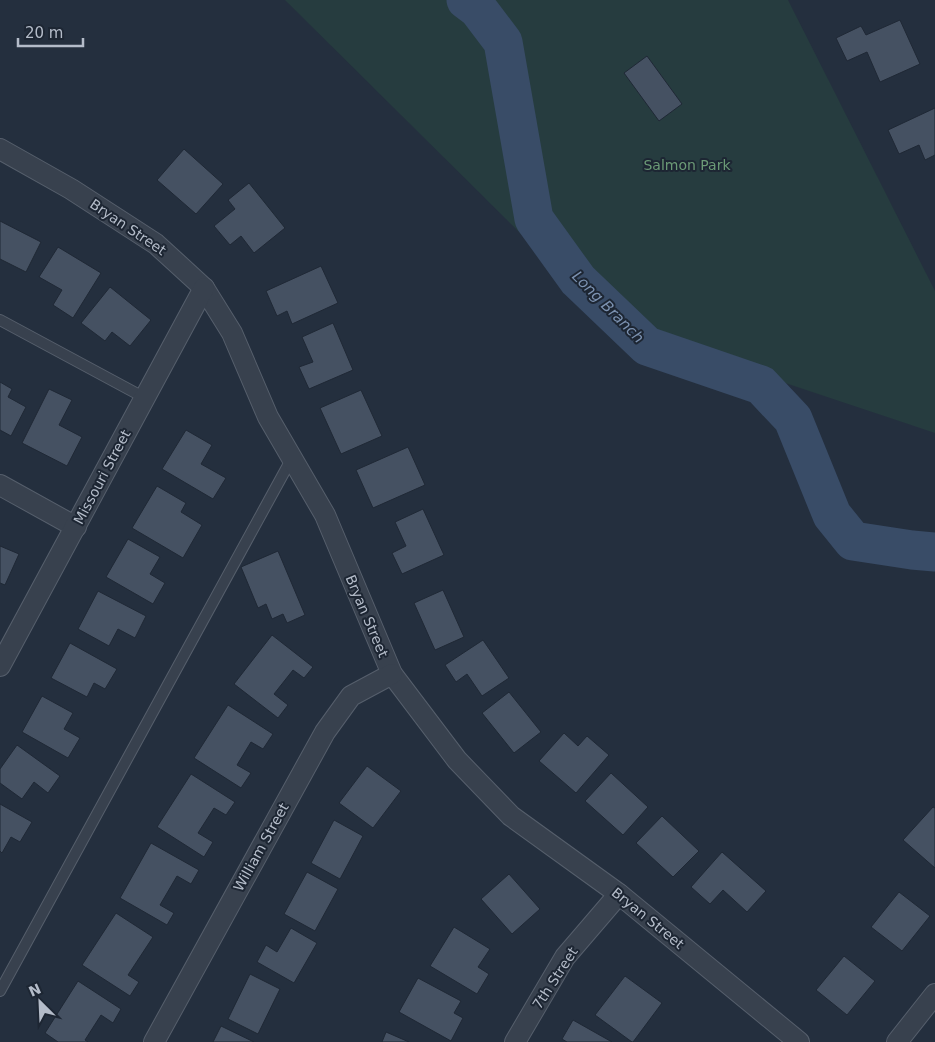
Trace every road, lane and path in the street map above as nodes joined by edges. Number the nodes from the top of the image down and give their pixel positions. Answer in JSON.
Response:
{"nodes":[{"id":1,"x":0,"y":149,"type":"edge"},
{"id":2,"x":204,"y":288,"type":"junction"},
{"id":3,"x":0,"y":320,"type":"edge"},
{"id":4,"x":145,"y":398,"type":"junction"},
{"id":5,"x":292,"y":458,"type":"junction"},
{"id":6,"x":0,"y":485,"type":"edge"},
{"id":7,"x":76,"y":527,"type":"junction"},
{"id":8,"x":2,"y":657,"type":"edge"},
{"id":9,"x":392,"y":674,"type":"junction"},
{"id":10,"x":619,"y":894,"type":"junction"},
{"id":11,"x":0,"y":991,"type":"edge"},
{"id":12,"x":935,"y":994,"type":"edge"},
{"id":13,"x":154,"y":1042,"type":"edge"},
{"id":14,"x":515,"y":1042,"type":"edge"},
{"id":15,"x":799,"y":1042,"type":"edge"},
{"id":16,"x":897,"y":1042,"type":"edge"}],
"edges":[{"from":1,"to":2,"type":"street","name":"Bryan Street"},
{"from":2,"to":4,"type":"street","name":"Missouri Street"},
{"from":2,"to":5,"type":"street","name":"Bryan Street"},
{"from":3,"to":4,"type":"lane"},
{"from":4,"to":7,"type":"street","name":"Missouri Street"},
{"from":5,"to":9,"type":"street","name":"Bryan Street"},
{"from":5,"to":11,"type":"lane"},
{"from":6,"to":7,"type":"street"},
{"from":7,"to":8,"type":"street","name":"Missouri Street"},
{"from":9,"to":10,"type":"street","name":"Bryan Street"},
{"from":9,"to":13,"type":"street","name":"William Street"},
{"from":10,"to":14,"type":"street","name":"7th Street"},
{"from":10,"to":15,"type":"street","name":"Bryan Street"},
{"from":12,"to":16,"type":"street"}]}
